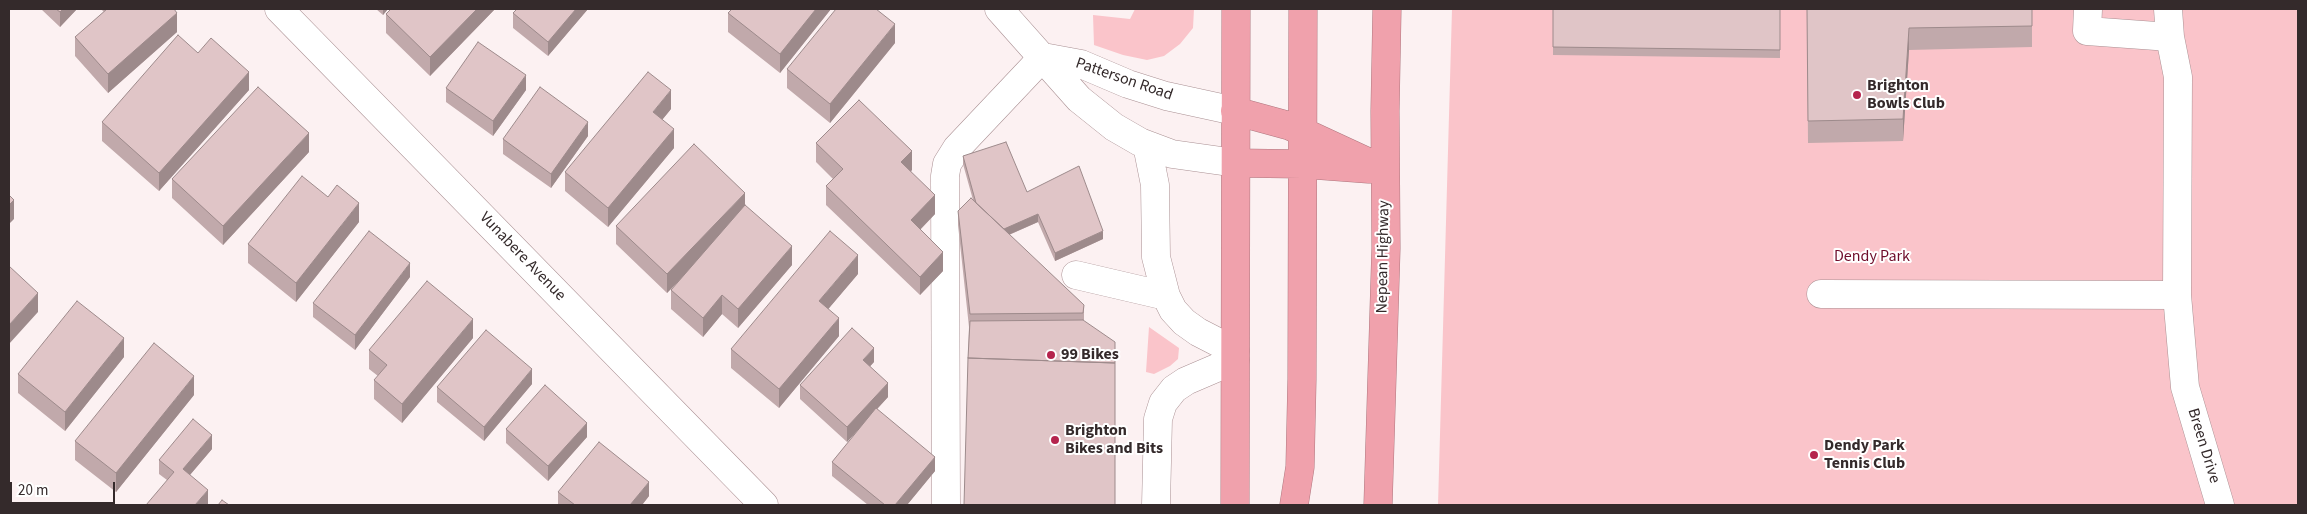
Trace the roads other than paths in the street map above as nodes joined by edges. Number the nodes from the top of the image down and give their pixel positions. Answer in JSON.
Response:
{"nodes":[{"id":1,"x":279,"y":9,"type":"edge"},
{"id":2,"x":999,"y":9,"type":"edge"},
{"id":3,"x":1236,"y":9,"type":"edge"},
{"id":4,"x":1303,"y":9,"type":"edge"},
{"id":5,"x":1387,"y":9,"type":"edge"},
{"id":6,"x":2088,"y":9,"type":"edge"},
{"id":7,"x":2168,"y":9,"type":"edge"},
{"id":8,"x":2170,"y":37,"type":"junction"},
{"id":9,"x":1042,"y":57,"type":"junction"},
{"id":10,"x":1235,"y":111,"type":"junction"},
{"id":11,"x":1302,"y":132,"type":"junction"},
{"id":12,"x":1147,"y":145,"type":"junction"},
{"id":13,"x":1236,"y":163,"type":"junction"},
{"id":14,"x":1302,"y":164,"type":"junction"},
{"id":15,"x":1385,"y":170,"type":"junction"},
{"id":16,"x":1076,"y":274,"type":"dead end"},
{"id":17,"x":1821,"y":294,"type":"dead end"},
{"id":18,"x":2177,"y":295,"type":"junction"},
{"id":19,"x":1166,"y":296,"type":"junction"},
{"id":20,"x":1235,"y":356,"type":"junction"},
{"id":21,"x":764,"y":505,"type":"edge"},
{"id":22,"x":946,"y":505,"type":"edge"},
{"id":23,"x":1156,"y":505,"type":"edge"},
{"id":24,"x":1235,"y":505,"type":"edge"},
{"id":25,"x":1294,"y":505,"type":"edge"},
{"id":26,"x":1378,"y":505,"type":"edge"},
{"id":27,"x":2220,"y":505,"type":"edge"}],
"edges":[{"from":1,"to":21,"type":"street","name":"Vunabere Avenue"},
{"from":2,"to":9,"type":"street","name":"Patterson Road"},
{"from":3,"to":10,"type":"highway"},
{"from":4,"to":11,"type":"highway"},
{"from":5,"to":15,"type":"highway","name":"Nepean Highway"},
{"from":6,"to":8,"type":"street"},
{"from":7,"to":8,"type":"street","name":"Breen Drive"},
{"from":8,"to":18,"type":"street","name":"Breen Drive"},
{"from":9,"to":10,"type":"street","name":"Patterson Road"},
{"from":9,"to":12,"type":"street","name":"Patterson Road"},
{"from":9,"to":22,"type":"street"},
{"from":10,"to":11,"type":"highway"},
{"from":10,"to":13,"type":"highway"},
{"from":11,"to":14,"type":"highway"},
{"from":11,"to":15,"type":"highway"},
{"from":12,"to":13,"type":"street","name":"Patterson Road"},
{"from":12,"to":19,"type":"street"},
{"from":13,"to":14,"type":"highway"},
{"from":13,"to":20,"type":"highway"},
{"from":14,"to":15,"type":"highway"},
{"from":14,"to":25,"type":"highway"},
{"from":15,"to":26,"type":"highway","name":"Nepean Highway"},
{"from":16,"to":19,"type":"street"},
{"from":17,"to":18,"type":"street"},
{"from":18,"to":27,"type":"street","name":"Breen Drive"},
{"from":19,"to":20,"type":"street"},
{"from":20,"to":23,"type":"street"},
{"from":20,"to":24,"type":"highway"}]}
